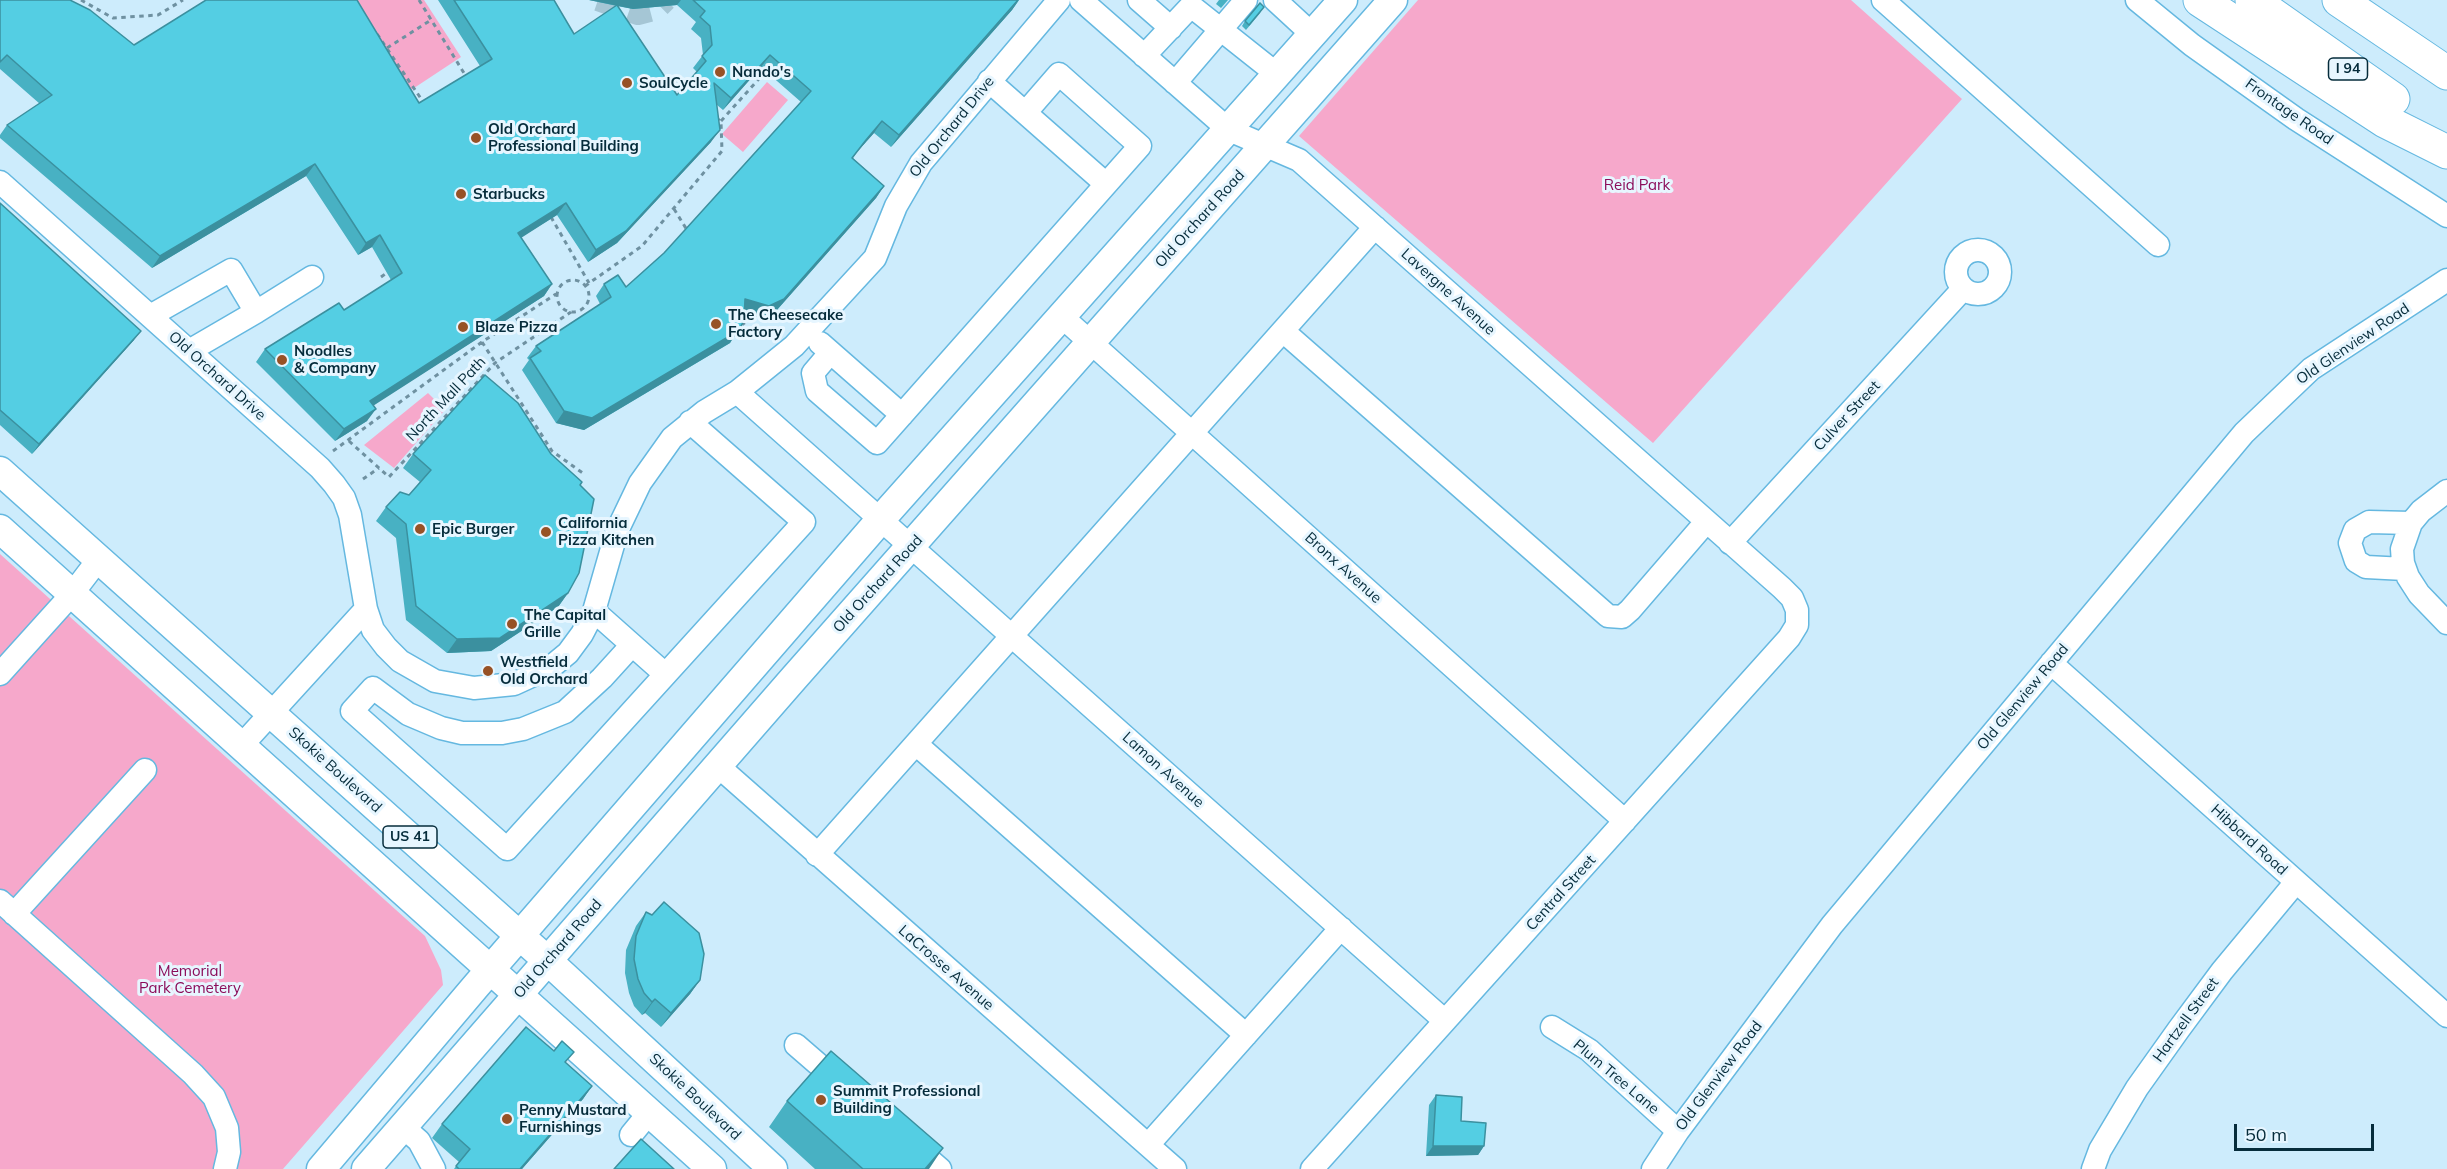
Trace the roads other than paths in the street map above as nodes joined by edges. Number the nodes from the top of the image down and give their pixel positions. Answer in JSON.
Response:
{"nodes":[{"id":1,"x":1059,"y":0,"type":"edge"},
{"id":2,"x":1081,"y":0,"type":"edge"},
{"id":3,"x":1246,"y":0,"type":"edge"},
{"id":4,"x":1275,"y":0,"type":"edge"},
{"id":5,"x":1343,"y":0,"type":"edge"},
{"id":6,"x":1393,"y":0,"type":"edge"},
{"id":7,"x":1883,"y":0,"type":"edge"},
{"id":8,"x":2137,"y":0,"type":"edge"},
{"id":9,"x":2200,"y":0,"type":"edge"},
{"id":10,"x":2252,"y":0,"type":"edge"},
{"id":11,"x":2339,"y":0,"type":"edge"},
{"id":12,"x":1147,"y":2,"type":"edge"},
{"id":13,"x":1171,"y":28,"type":"junction"},
{"id":14,"x":1220,"y":29,"type":"junction"},
{"id":15,"x":1313,"y":34,"type":"junction"},
{"id":16,"x":1144,"y":56,"type":"junction"},
{"id":17,"x":2447,"y":73,"type":"edge"},
{"id":18,"x":1278,"y":75,"type":"junction"},
{"id":19,"x":989,"y":81,"type":"junction"},
{"id":20,"x":1175,"y":83,"type":"junction"},
{"id":21,"x":1026,"y":112,"type":"junction"},
{"id":22,"x":1229,"y":130,"type":"junction"},
{"id":23,"x":2447,"y":134,"type":"edge"},
{"id":24,"x":1266,"y":145,"type":"junction"},
{"id":25,"x":2447,"y":152,"type":"edge"},
{"id":26,"x":0,"y":182,"type":"edge"},
{"id":27,"x":1106,"y":184,"type":"junction"},
{"id":28,"x":2447,"y":216,"type":"edge"},
{"id":29,"x":1375,"y":227,"type":"junction"},
{"id":30,"x":2158,"y":245,"type":"dead end"},
{"id":31,"x":312,"y":277,"type":"dead end"},
{"id":32,"x":2447,"y":280,"type":"edge"},
{"id":33,"x":1964,"y":289,"type":"dead end"},
{"id":34,"x":256,"y":312,"type":"junction"},
{"id":35,"x":1060,"y":315,"type":"junction"},
{"id":36,"x":150,"y":316,"type":"junction"},
{"id":37,"x":807,"y":331,"type":"junction"},
{"id":38,"x":1283,"y":331,"type":"junction"},
{"id":39,"x":1091,"y":342,"type":"junction"},
{"id":40,"x":189,"y":351,"type":"junction"},
{"id":41,"x":830,"y":353,"type":"junction"},
{"id":42,"x":737,"y":392,"type":"junction"},
{"id":43,"x":902,"y":415,"type":"junction"},
{"id":44,"x":690,"y":422,"type":"junction"},
{"id":45,"x":1192,"y":433,"type":"junction"},
{"id":46,"x":0,"y":471,"type":"edge"},
{"id":47,"x":2447,"y":491,"type":"edge"},
{"id":48,"x":881,"y":519,"type":"junction"},
{"id":49,"x":1706,"y":522,"type":"junction"},
{"id":50,"x":2411,"y":523,"type":"junction"},
{"id":51,"x":0,"y":529,"type":"edge"},
{"id":52,"x":1730,"y":543,"type":"junction"},
{"id":53,"x":912,"y":546,"type":"junction"},
{"id":54,"x":2403,"y":559,"type":"junction"},
{"id":55,"x":99,"y":560,"type":"junction"},
{"id":56,"x":72,"y":594,"type":"junction"},
{"id":57,"x":366,"y":609,"type":"junction"},
{"id":58,"x":1797,"y":610,"type":"joint"},
{"id":59,"x":594,"y":611,"type":"junction"},
{"id":60,"x":2447,"y":623,"type":"edge"},
{"id":61,"x":1013,"y":636,"type":"junction"},
{"id":62,"x":632,"y":645,"type":"junction"},
{"id":63,"x":2051,"y":663,"type":"junction"},
{"id":64,"x":0,"y":674,"type":"edge"},
{"id":65,"x":665,"y":674,"type":"junction"},
{"id":66,"x":271,"y":713,"type":"junction"},
{"id":67,"x":916,"y":744,"type":"junction"},
{"id":68,"x":242,"y":745,"type":"junction"},
{"id":69,"x":717,"y":766,"type":"junction"},
{"id":70,"x":145,"y":770,"type":"dead end"},
{"id":71,"x":1625,"y":821,"type":"junction"},
{"id":72,"x":817,"y":855,"type":"junction"},
{"id":73,"x":2296,"y":882,"type":"junction"},
{"id":74,"x":7,"y":907,"type":"edge"},
{"id":75,"x":1341,"y":928,"type":"junction"},
{"id":76,"x":519,"y":935,"type":"junction"},
{"id":77,"x":548,"y":961,"type":"junction"},
{"id":78,"x":490,"y":969,"type":"junction"},
{"id":79,"x":518,"y":995,"type":"junction"},
{"id":80,"x":2447,"y":1016,"type":"edge"},
{"id":81,"x":1445,"y":1021,"type":"junction"},
{"id":82,"x":1552,"y":1027,"type":"dead end"},
{"id":83,"x":1246,"y":1035,"type":"junction"},
{"id":84,"x":796,"y":1046,"type":"dead end"},
{"id":85,"x":859,"y":1100,"type":"edge"},
{"id":86,"x":650,"y":1113,"type":"junction"},
{"id":87,"x":403,"y":1127,"type":"junction"},
{"id":88,"x":895,"y":1130,"type":"edge"},
{"id":89,"x":1678,"y":1131,"type":"junction"},
{"id":90,"x":631,"y":1135,"type":"dead end"},
{"id":91,"x":1148,"y":1145,"type":"junction"},
{"id":92,"x":225,"y":1169,"type":"edge"},
{"id":93,"x":321,"y":1169,"type":"edge"},
{"id":94,"x":366,"y":1169,"type":"edge"},
{"id":95,"x":434,"y":1169,"type":"edge"},
{"id":96,"x":712,"y":1169,"type":"edge"},
{"id":97,"x":773,"y":1169,"type":"edge"},
{"id":98,"x":940,"y":1169,"type":"edge"},
{"id":99,"x":1175,"y":1169,"type":"edge"},
{"id":100,"x":1312,"y":1169,"type":"edge"},
{"id":101,"x":1653,"y":1169,"type":"edge"},
{"id":102,"x":2093,"y":1169,"type":"edge"}],
"edges":[{"from":1,"to":19,"type":"street","name":"Old Orchard Drive"},
{"from":2,"to":16,"type":"street","name":"Lavergne Avenue"},
{"from":3,"to":14,"type":"street"},
{"from":4,"to":15,"type":"street"},
{"from":5,"to":15,"type":"main road"},
{"from":6,"to":24,"type":"main road","name":"Old Orchard Road"},
{"from":7,"to":30,"type":"street"},
{"from":8,"to":28,"type":"street","name":"Frontage Road"},
{"from":9,"to":25,"type":"highway"},
{"from":10,"to":23,"type":"highway","number":"I 94"},
{"from":11,"to":17,"type":"highway"},
{"from":12,"to":13,"type":"street"},
{"from":13,"to":14,"type":"street"},
{"from":13,"to":16,"type":"street"},
{"from":14,"to":18,"type":"street"},
{"from":14,"to":20,"type":"street"},
{"from":15,"to":18,"type":"main road"},
{"from":16,"to":20,"type":"street","name":"Lavergne Avenue"},
{"from":18,"to":22,"type":"main road"},
{"from":19,"to":21,"type":"street"},
{"from":19,"to":37,"type":"street","name":"Old Orchard Drive"},
{"from":20,"to":22,"type":"street","name":"Lavergne Avenue"},
{"from":21,"to":27,"type":"street"},
{"from":21,"to":27,"type":"street"},
{"from":22,"to":24,"type":"street","name":"Lavergne Avenue"},
{"from":22,"to":35,"type":"main road"},
{"from":24,"to":29,"type":"street","name":"Lavergne Avenue"},
{"from":24,"to":39,"type":"main road","name":"Old Orchard Road"},
{"from":26,"to":36,"type":"street","name":"Old Orchard Drive"},
{"from":27,"to":43,"type":"street"},
{"from":29,"to":38,"type":"street"},
{"from":29,"to":49,"type":"street","name":"Lavergne Avenue"},
{"from":31,"to":34,"type":"street"},
{"from":32,"to":63,"type":"street","name":"Old Glenview Road"},
{"from":33,"to":52,"type":"street","name":"Culver Street"},
{"from":34,"to":36,"type":"street"},
{"from":34,"to":40,"type":"street"},
{"from":35,"to":39,"type":"street","name":"Bronx Avenue"},
{"from":35,"to":48,"type":"main road"},
{"from":36,"to":40,"type":"street","name":"Old Orchard Drive"},
{"from":37,"to":41,"type":"street"},
{"from":37,"to":42,"type":"street","name":"Old Orchard Drive"},
{"from":38,"to":45,"type":"street"},
{"from":38,"to":49,"type":"street"},
{"from":39,"to":45,"type":"street","name":"Bronx Avenue"},
{"from":39,"to":53,"type":"main road","name":"Old Orchard Road"},
{"from":40,"to":57,"type":"street","name":"Old Orchard Drive"},
{"from":41,"to":43,"type":"street"},
{"from":41,"to":43,"type":"street"},
{"from":42,"to":44,"type":"street","name":"Old Orchard Drive"},
{"from":42,"to":48,"type":"street"},
{"from":44,"to":59,"type":"street","name":"Old Orchard Drive"},
{"from":44,"to":65,"type":"street"},
{"from":45,"to":61,"type":"street"},
{"from":45,"to":71,"type":"street","name":"Bronx Avenue"},
{"from":46,"to":55,"type":"main road","name":"Skokie Boulevard","number":"US 41"},
{"from":47,"to":50,"type":"street"},
{"from":48,"to":53,"type":"street","name":"Lamon Avenue"},
{"from":48,"to":76,"type":"main road"},
{"from":49,"to":52,"type":"street","name":"Lavergne Avenue"},
{"from":50,"to":54,"type":"street"},
{"from":50,"to":54,"type":"street"},
{"from":51,"to":56,"type":"main road","number":"US 41"},
{"from":52,"to":58,"type":"street","name":"Lavergne Avenue"},
{"from":53,"to":61,"type":"street","name":"Lamon Avenue"},
{"from":53,"to":69,"type":"main road","name":"Old Orchard Road"},
{"from":54,"to":60,"type":"street"},
{"from":55,"to":56,"type":"street"},
{"from":55,"to":66,"type":"main road","name":"Skokie Boulevard","number":"US 41"},
{"from":56,"to":64,"type":"street"},
{"from":56,"to":68,"type":"main road","number":"US 41"},
{"from":57,"to":59,"type":"street","name":"Old Orchard Drive"},
{"from":57,"to":66,"type":"street"},
{"from":58,"to":71,"type":"street","name":"Central Street"},
{"from":59,"to":62,"type":"street"},
{"from":61,"to":67,"type":"street"},
{"from":61,"to":75,"type":"street","name":"Lamon Avenue"},
{"from":62,"to":65,"type":"street"},
{"from":62,"to":65,"type":"street"},
{"from":63,"to":73,"type":"street","name":"Hibbard Road"},
{"from":63,"to":89,"type":"street","name":"Old Glenview Road"},
{"from":66,"to":68,"type":"street"},
{"from":66,"to":76,"type":"main road","name":"Skokie Boulevard","number":"US 41"},
{"from":67,"to":72,"type":"street"},
{"from":67,"to":83,"type":"street"},
{"from":68,"to":78,"type":"main road","number":"US 41"},
{"from":69,"to":72,"type":"street","name":"LaCrosse Avenue"},
{"from":69,"to":77,"type":"main road","name":"Old Orchard Road"},
{"from":70,"to":74,"type":"street"},
{"from":71,"to":81,"type":"street","name":"Central Street"},
{"from":72,"to":91,"type":"street","name":"LaCrosse Avenue"},
{"from":73,"to":80,"type":"street","name":"Hibbard Road"},
{"from":73,"to":102,"type":"street","name":"Hartzell Street"},
{"from":74,"to":92,"type":"street"},
{"from":75,"to":81,"type":"street","name":"Lamon Avenue"},
{"from":75,"to":83,"type":"street"},
{"from":76,"to":77,"type":"main road","name":"Skokie Boulevard","number":"US 41"},
{"from":76,"to":78,"type":"main road"},
{"from":77,"to":79,"type":"main road","name":"Old Orchard Road"},
{"from":77,"to":97,"type":"main road","name":"Skokie Boulevard","number":"US 41"},
{"from":78,"to":79,"type":"main road","number":"US 41"},
{"from":78,"to":93,"type":"main road"},
{"from":79,"to":86,"type":"main road","number":"US 41"},
{"from":79,"to":87,"type":"main road","name":"Old Orchard Road"},
{"from":81,"to":100,"type":"street","name":"Central Street"},
{"from":82,"to":89,"type":"street","name":"Plum Tree Lane"},
{"from":83,"to":91,"type":"street"},
{"from":84,"to":85,"type":"street"},
{"from":86,"to":90,"type":"street"},
{"from":86,"to":96,"type":"main road","number":"US 41"},
{"from":87,"to":94,"type":"main road","name":"Old Orchard Road"},
{"from":87,"to":95,"type":"street"},
{"from":88,"to":98,"type":"street"},
{"from":89,"to":101,"type":"street","name":"Old Glenview Road"},
{"from":91,"to":99,"type":"street","name":"LaCrosse Avenue"}]}
